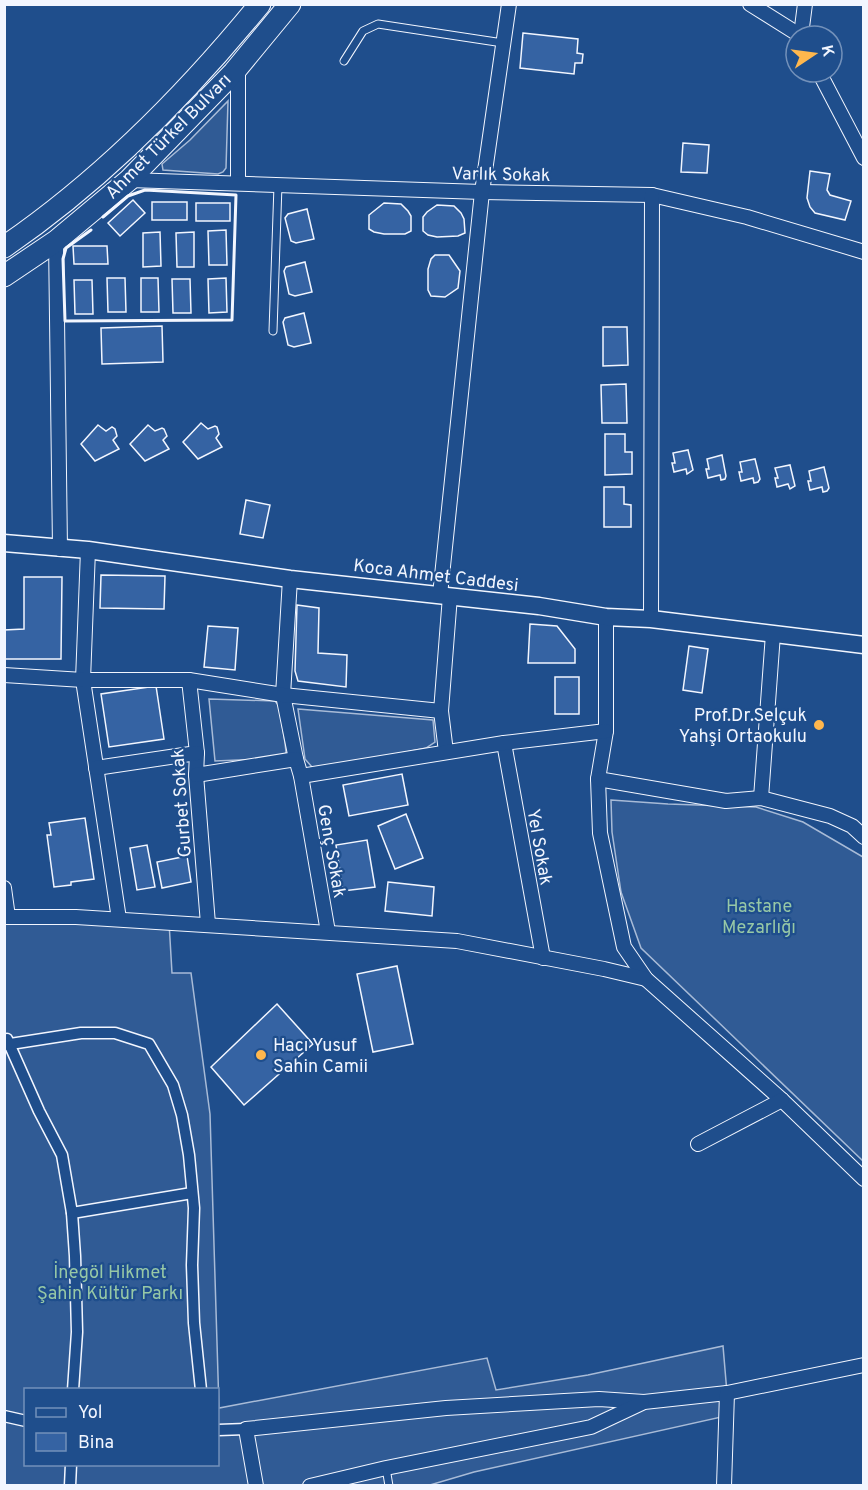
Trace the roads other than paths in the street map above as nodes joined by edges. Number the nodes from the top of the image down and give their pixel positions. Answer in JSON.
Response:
{"nodes":[{"id":1,"x":260,"y":4,"type":"edge"},
{"id":2,"x":290,"y":4,"type":"edge"},
{"id":3,"x":509,"y":4,"type":"edge"},
{"id":4,"x":750,"y":4,"type":"edge"},
{"id":5,"x":805,"y":4,"type":"edge"},
{"id":6,"x":802,"y":24,"type":"edge"},
{"id":7,"x":784,"y":25,"type":"edge"},
{"id":8,"x":503,"y":43,"type":"junction"},
{"id":9,"x":344,"y":61,"type":"dead end"},
{"id":10,"x":238,"y":67,"type":"junction"},
{"id":11,"x":825,"y":84,"type":"edge"},
{"id":12,"x":864,"y":158,"type":"edge"},
{"id":13,"x":129,"y":180,"type":"junction"},
{"id":14,"x":238,"y":183,"type":"junction"},
{"id":15,"x":278,"y":185,"type":"junction"},
{"id":16,"x":482,"y":192,"type":"junction"},
{"id":17,"x":652,"y":195,"type":"junction"},
{"id":18,"x":56,"y":242,"type":"junction"},
{"id":19,"x":4,"y":247,"type":"edge"},
{"id":20,"x":864,"y":252,"type":"edge"},
{"id":21,"x":4,"y":276,"type":"edge"},
{"id":22,"x":273,"y":331,"type":"dead end"},
{"id":23,"x":4,"y":543,"type":"edge"},
{"id":24,"x":60,"y":549,"type":"junction"},
{"id":25,"x":88,"y":550,"type":"junction"},
{"id":26,"x":290,"y":579,"type":"junction"},
{"id":27,"x":445,"y":595,"type":"junction"},
{"id":28,"x":606,"y":617,"type":"junction"},
{"id":29,"x":651,"y":619,"type":"junction"},
{"id":30,"x":773,"y":634,"type":"junction"},
{"id":31,"x":864,"y":645,"type":"edge"},
{"id":32,"x":4,"y":675,"type":"edge"},
{"id":33,"x":83,"y":680,"type":"junction"},
{"id":34,"x":189,"y":680,"type":"junction"},
{"id":35,"x":283,"y":695,"type":"junction"},
{"id":36,"x":441,"y":711,"type":"junction"},
{"id":37,"x":606,"y":731,"type":"junction"},
{"id":38,"x":504,"y":743,"type":"junction"},
{"id":39,"x":446,"y":752,"type":"junction"},
{"id":40,"x":196,"y":753,"type":"junction"},
{"id":41,"x":296,"y":759,"type":"junction"},
{"id":42,"x":96,"y":768,"type":"junction"},
{"id":43,"x":196,"y":775,"type":"junction"},
{"id":44,"x":301,"y":776,"type":"junction"},
{"id":45,"x":598,"y":779,"type":"junction"},
{"id":46,"x":761,"y":798,"type":"junction"},
{"id":47,"x":864,"y":837,"type":"edge"},
{"id":48,"x":4,"y":888,"type":"edge"},
{"id":49,"x":6,"y":917,"type":"edge"},
{"id":50,"x":119,"y":919,"type":"junction"},
{"id":51,"x":208,"y":924,"type":"junction"},
{"id":52,"x":328,"y":932,"type":"junction"},
{"id":53,"x":543,"y":958,"type":"junction"},
{"id":54,"x":646,"y":980,"type":"junction"},
{"id":55,"x":6,"y":1041,"type":"edge"},
{"id":56,"x":782,"y":1100,"type":"junction"},
{"id":57,"x":698,"y":1144,"type":"dead end"},
{"id":58,"x":864,"y":1179,"type":"edge"},
{"id":59,"x":192,"y":1193,"type":"junction"},
{"id":60,"x":72,"y":1213,"type":"junction"},
{"id":61,"x":864,"y":1365,"type":"edge"},
{"id":62,"x":73,"y":1388,"type":"edge"},
{"id":63,"x":201,"y":1388,"type":"edge"},
{"id":64,"x":727,"y":1393,"type":"junction"},
{"id":65,"x":644,"y":1402,"type":"junction"},
{"id":66,"x":4,"y":1416,"type":"edge"},
{"id":67,"x":24,"y":1421,"type":"edge"},
{"id":68,"x":246,"y":1429,"type":"junction"},
{"id":69,"x":219,"y":1430,"type":"edge"},
{"id":70,"x":71,"y":1466,"type":"edge"},
{"id":71,"x":386,"y":1468,"type":"junction"},
{"id":72,"x":70,"y":1485,"type":"edge"},
{"id":73,"x":256,"y":1485,"type":"edge"},
{"id":74,"x":310,"y":1485,"type":"edge"},
{"id":75,"x":389,"y":1485,"type":"edge"},
{"id":76,"x":724,"y":1485,"type":"edge"}],
"edges":[{"from":1,"to":19,"type":"main road","name":"Ahmet Türkel Bulvarı"},
{"from":2,"to":10,"type":"main road","name":"Ahmet Türkel Bulvarı"},
{"from":3,"to":8,"type":"street"},
{"from":4,"to":7,"type":"street"},
{"from":5,"to":6,"type":"street"},
{"from":8,"to":9,"type":"lane"},
{"from":8,"to":16,"type":"street"},
{"from":10,"to":13,"type":"main road","name":"Ahmet Türkel Bulvarı"},
{"from":10,"to":14,"type":"street"},
{"from":11,"to":12,"type":"street"},
{"from":13,"to":14,"type":"street","name":"Varlık Sokak"},
{"from":13,"to":18,"type":"main road","name":"Ahmet Türkel Bulvarı"},
{"from":14,"to":15,"type":"street","name":"Varlık Sokak"},
{"from":15,"to":16,"type":"street","name":"Varlık Sokak"},
{"from":15,"to":22,"type":"lane"},
{"from":16,"to":17,"type":"street","name":"Varlık Sokak"},
{"from":16,"to":27,"type":"street"},
{"from":17,"to":20,"type":"street","name":"Varlık Sokak"},
{"from":17,"to":29,"type":"street"},
{"from":18,"to":21,"type":"main road","name":"Ahmet Türkel Bulvarı"},
{"from":18,"to":24,"type":"street"},
{"from":23,"to":24,"type":"street","name":"Koca Ahmet Caddesi"},
{"from":24,"to":25,"type":"street","name":"Koca Ahmet Caddesi"},
{"from":25,"to":26,"type":"street","name":"Koca Ahmet Caddesi"},
{"from":25,"to":33,"type":"street"},
{"from":26,"to":27,"type":"street","name":"Koca Ahmet Caddesi"},
{"from":26,"to":35,"type":"street","name":"Genç Sokak"},
{"from":27,"to":28,"type":"street","name":"Koca Ahmet Caddesi"},
{"from":27,"to":36,"type":"street"},
{"from":28,"to":29,"type":"street","name":"Koca Ahmet Caddesi"},
{"from":28,"to":37,"type":"street"},
{"from":29,"to":30,"type":"street","name":"Koca Ahmet Caddesi"},
{"from":30,"to":31,"type":"street","name":"Koca Ahmet Caddesi"},
{"from":30,"to":46,"type":"street"},
{"from":32,"to":33,"type":"street"},
{"from":33,"to":34,"type":"street"},
{"from":33,"to":42,"type":"street"},
{"from":34,"to":35,"type":"street"},
{"from":34,"to":40,"type":"street","name":"Gurbet Sokak"},
{"from":35,"to":36,"type":"street"},
{"from":35,"to":41,"type":"street","name":"Genç Sokak"},
{"from":36,"to":39,"type":"street"},
{"from":37,"to":38,"type":"street"},
{"from":37,"to":45,"type":"street"},
{"from":38,"to":39,"type":"street"},
{"from":38,"to":53,"type":"street","name":"Yel Sokak"},
{"from":39,"to":44,"type":"street"},
{"from":40,"to":42,"type":"street"},
{"from":40,"to":43,"type":"street","name":"Gurbet Sokak"},
{"from":41,"to":43,"type":"street"},
{"from":41,"to":44,"type":"street","name":"Genç Sokak"},
{"from":42,"to":50,"type":"street"},
{"from":43,"to":51,"type":"street","name":"Gurbet Sokak"},
{"from":44,"to":52,"type":"street","name":"Genç Sokak"},
{"from":45,"to":46,"type":"street"},
{"from":45,"to":54,"type":"street"},
{"from":46,"to":47,"type":"street"},
{"from":48,"to":49,"type":"street"},
{"from":49,"to":50,"type":"street"},
{"from":50,"to":51,"type":"street"},
{"from":51,"to":52,"type":"street"},
{"from":52,"to":53,"type":"street"},
{"from":53,"to":54,"type":"street"},
{"from":54,"to":56,"type":"street"},
{"from":55,"to":59,"type":"street"},
{"from":55,"to":60,"type":"street"},
{"from":56,"to":57,"type":"street"},
{"from":56,"to":58,"type":"street"},
{"from":59,"to":60,"type":"street"},
{"from":59,"to":63,"type":"street"},
{"from":60,"to":62,"type":"street"},
{"from":61,"to":64,"type":"street"},
{"from":64,"to":65,"type":"street"},
{"from":64,"to":76,"type":"street"},
{"from":65,"to":68,"type":"street"},
{"from":65,"to":71,"type":"street"},
{"from":66,"to":67,"type":"street"},
{"from":68,"to":69,"type":"street"},
{"from":68,"to":73,"type":"street"},
{"from":70,"to":72,"type":"street"},
{"from":71,"to":74,"type":"street"},
{"from":71,"to":75,"type":"lane"}]}
